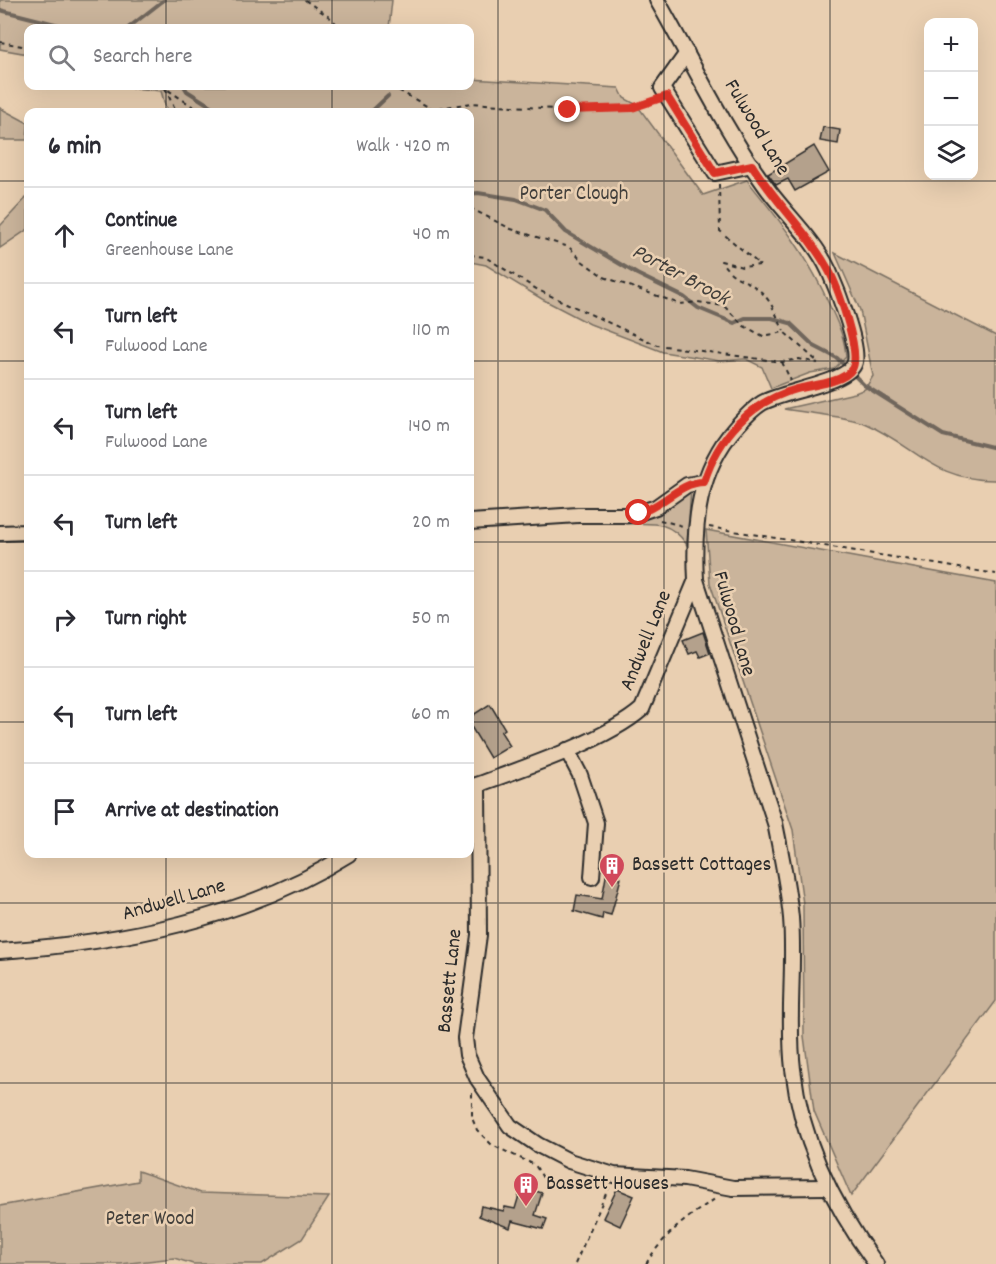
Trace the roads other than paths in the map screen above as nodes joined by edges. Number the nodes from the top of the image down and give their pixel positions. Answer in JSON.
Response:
{"nodes":[{"id":1,"x":657,"y":0,"type":"edge"},
{"id":2,"x":687,"y":53,"type":"junction"},
{"id":3,"x":752,"y":165,"type":"junction"},
{"id":4,"x":704,"y":482,"type":"junction"},
{"id":5,"x":474,"y":522,"type":"edge"},
{"id":6,"x":24,"y":532,"type":"edge"},
{"id":7,"x":0,"y":533,"type":"edge"},
{"id":8,"x":696,"y":580,"type":"junction"},
{"id":9,"x":567,"y":750,"type":"junction"},
{"id":10,"x":474,"y":786,"type":"edge"},
{"id":11,"x":341,"y":858,"type":"edge"},
{"id":12,"x":592,"y":877,"type":"dead end"},
{"id":13,"x":0,"y":951,"type":"edge"},
{"id":14,"x":828,"y":1187,"type":"junction"},
{"id":15,"x":876,"y":1264,"type":"edge"}],
"edges":[{"from":1,"to":2,"type":"street","name":"Fulwood Lane"},
{"from":2,"to":3,"type":"street","name":"Fulwood Lane"},
{"from":2,"to":3,"type":"street"},
{"from":3,"to":4,"type":"street","name":"Fulwood Lane"},
{"from":4,"to":5,"type":"street"},
{"from":4,"to":8,"type":"street","name":"Fulwood Lane"},
{"from":6,"to":7,"type":"street"},
{"from":8,"to":9,"type":"street","name":"Andwell Lane"},
{"from":8,"to":14,"type":"street","name":"Fulwood Lane"},
{"from":9,"to":10,"type":"street","name":"Andwell Lane"},
{"from":9,"to":12,"type":"street"},
{"from":10,"to":14,"type":"street","name":"Bassett Lane"},
{"from":11,"to":13,"type":"street","name":"Andwell Lane"},
{"from":14,"to":15,"type":"street","name":"Fulwood Lane"}]}
